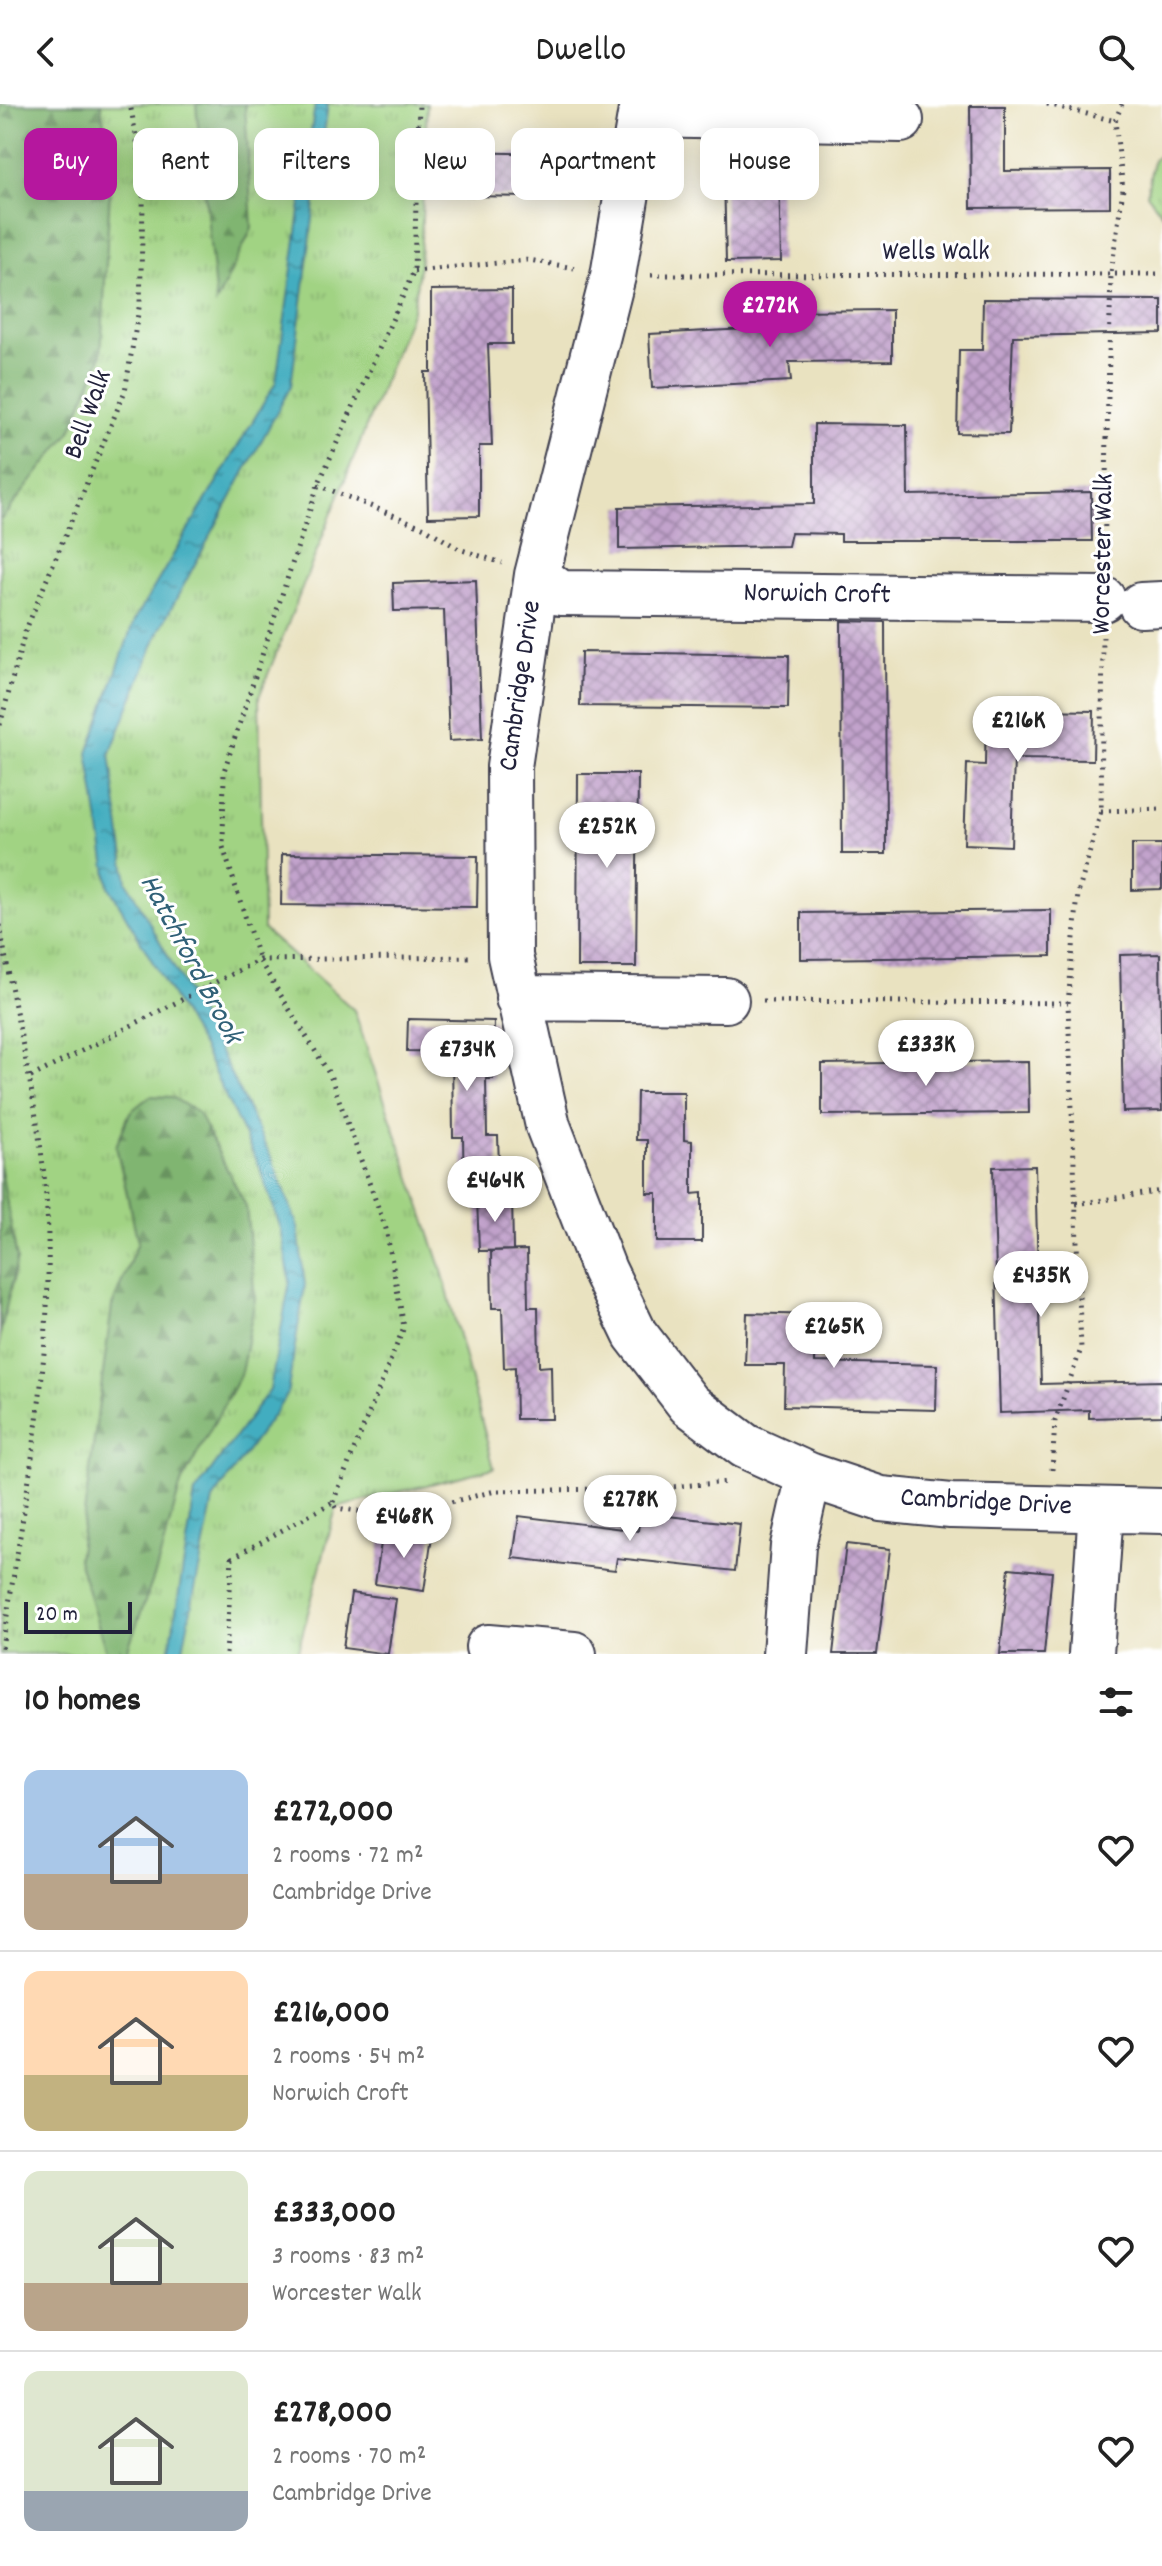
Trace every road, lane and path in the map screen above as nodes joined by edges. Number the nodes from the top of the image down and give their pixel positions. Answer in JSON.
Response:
{"nodes":[{"id":1,"x":130,"y":104,"type":"edge"},
{"id":2,"x":419,"y":104,"type":"edge"},
{"id":3,"x":1047,"y":104,"type":"edge"},
{"id":4,"x":1122,"y":104,"type":"edge"},
{"id":5,"x":642,"y":109,"type":"edge"},
{"id":6,"x":901,"y":120,"type":"dead end"},
{"id":7,"x":1115,"y":121,"type":"junction"},
{"id":8,"x":414,"y":271,"type":"junction"},
{"id":9,"x":1111,"y":273,"type":"junction"},
{"id":10,"x":1162,"y":274,"type":"edge"},
{"id":11,"x":613,"y":276,"type":"junction"},
{"id":12,"x":318,"y":485,"type":"junction"},
{"id":13,"x":537,"y":575,"type":"junction"},
{"id":14,"x":1135,"y":603,"type":"edge"},
{"id":15,"x":0,"y":725,"type":"edge"},
{"id":16,"x":1162,"y":809,"type":"edge"},
{"id":17,"x":1101,"y":811,"type":"junction"},
{"id":18,"x":0,"y":925,"type":"edge"},
{"id":19,"x":510,"y":956,"type":"junction"},
{"id":20,"x":259,"y":960,"type":"junction"},
{"id":21,"x":518,"y":998,"type":"junction"},
{"id":22,"x":726,"y":1000,"type":"joint"},
{"id":23,"x":1068,"y":1003,"type":"junction"},
{"id":24,"x":31,"y":1077,"type":"junction"},
{"id":25,"x":1162,"y":1191,"type":"edge"},
{"id":26,"x":1076,"y":1204,"type":"junction"},
{"id":27,"x":809,"y":1475,"type":"junction"},
{"id":28,"x":734,"y":1482,"type":"dead end"},
{"id":29,"x":333,"y":1502,"type":"junction"},
{"id":30,"x":1051,"y":1507,"type":"junction"},
{"id":31,"x":1101,"y":1510,"type":"junction"},
{"id":32,"x":1162,"y":1511,"type":"edge"},
{"id":33,"x":488,"y":1647,"type":"dead end"},
{"id":34,"x":1,"y":1654,"type":"edge"},
{"id":35,"x":226,"y":1654,"type":"edge"},
{"id":36,"x":574,"y":1654,"type":"edge"},
{"id":37,"x":785,"y":1654,"type":"edge"},
{"id":38,"x":1091,"y":1654,"type":"edge"}],
"edges":[{"from":1,"to":15,"type":"path","name":"Bell Walk"},
{"from":2,"to":8,"type":"path"},
{"from":3,"to":7,"type":"path"},
{"from":4,"to":7,"type":"path","name":"Worcester Walk"},
{"from":5,"to":6,"type":"street","name":"Cambridge Drive"},
{"from":5,"to":11,"type":"street","name":"Cambridge Drive"},
{"from":7,"to":9,"type":"path","name":"Worcester Walk"},
{"from":8,"to":11,"type":"path","name":"Wells Walk"},
{"from":8,"to":12,"type":"path"},
{"from":9,"to":10,"type":"path","name":"Wells Walk"},
{"from":9,"to":11,"type":"path","name":"Wells Walk"},
{"from":9,"to":14,"type":"path","name":"Worcester Walk"},
{"from":11,"to":13,"type":"street","name":"Cambridge Drive"},
{"from":12,"to":13,"type":"path"},
{"from":12,"to":20,"type":"path"},
{"from":13,"to":14,"type":"street","name":"Norwich Croft"},
{"from":13,"to":19,"type":"street","name":"Cambridge Drive"},
{"from":14,"to":17,"type":"path","name":"Worcester Walk"},
{"from":16,"to":17,"type":"path"},
{"from":17,"to":23,"type":"path","name":"Worcester Walk"},
{"from":18,"to":24,"type":"path"},
{"from":19,"to":20,"type":"path"},
{"from":19,"to":21,"type":"street","name":"Cambridge Drive"},
{"from":20,"to":24,"type":"path"},
{"from":20,"to":29,"type":"path"},
{"from":21,"to":22,"type":"street"},
{"from":21,"to":27,"type":"street","name":"Cambridge Drive"},
{"from":22,"to":23,"type":"path"},
{"from":23,"to":26,"type":"path","name":"Worcester Walk"},
{"from":24,"to":34,"type":"path"},
{"from":25,"to":26,"type":"path"},
{"from":26,"to":30,"type":"path","name":"Worcester Walk"},
{"from":27,"to":30,"type":"street","name":"Cambridge Drive"},
{"from":27,"to":37,"type":"street"},
{"from":28,"to":29,"type":"path"},
{"from":29,"to":35,"type":"path"},
{"from":30,"to":31,"type":"street","name":"Cambridge Drive"},
{"from":31,"to":32,"type":"street","name":"Cambridge Drive"},
{"from":31,"to":38,"type":"street"},
{"from":33,"to":36,"type":"street"}]}
